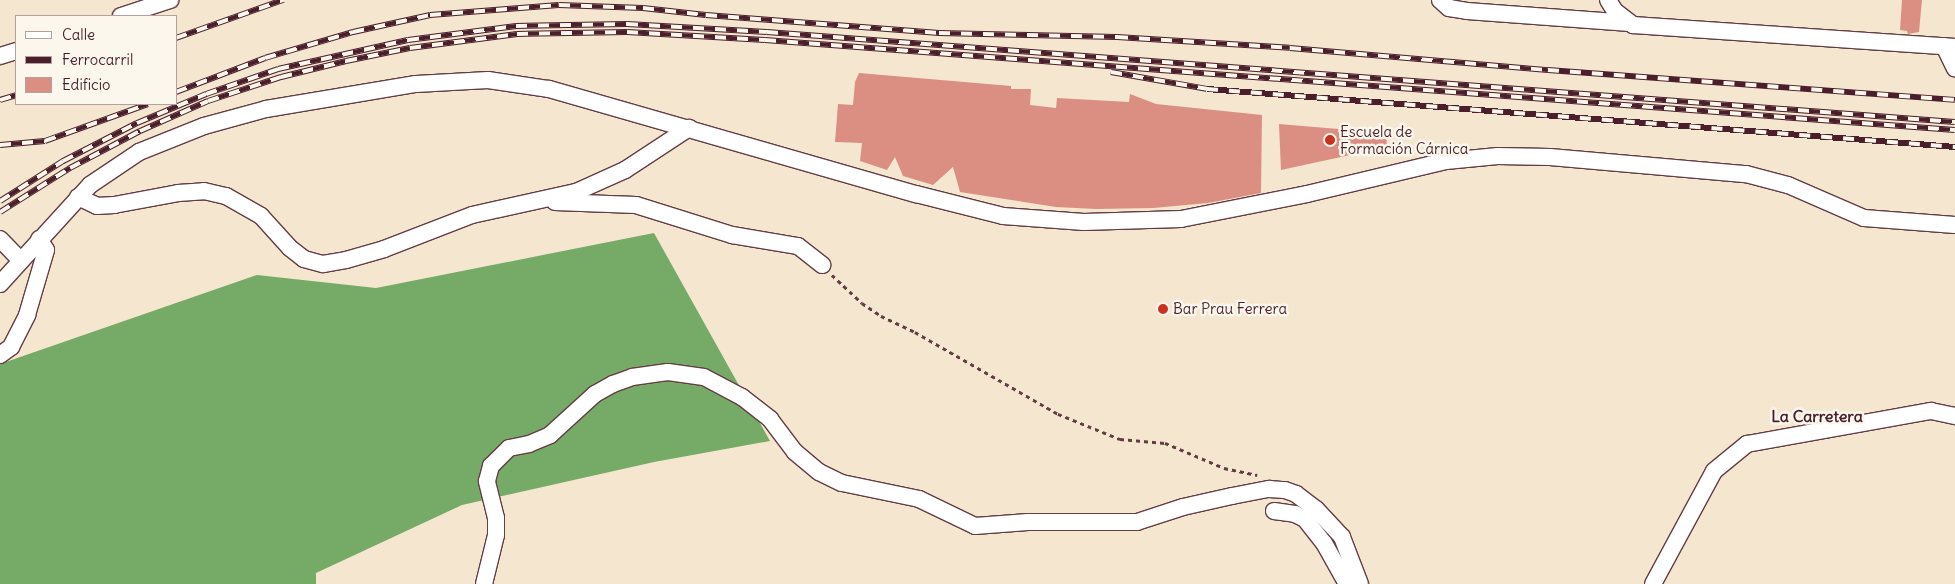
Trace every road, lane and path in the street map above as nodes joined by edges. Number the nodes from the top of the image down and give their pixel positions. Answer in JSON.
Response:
{"nodes":[{"id":1,"x":170,"y":0,"type":"edge"},
{"id":2,"x":1440,"y":0,"type":"edge"},
{"id":3,"x":1608,"y":0,"type":"edge"},
{"id":4,"x":124,"y":15,"type":"edge"},
{"id":5,"x":1630,"y":23,"type":"junction"},
{"id":6,"x":1949,"y":46,"type":"edge"},
{"id":7,"x":15,"y":51,"type":"edge"},
{"id":8,"x":0,"y":56,"type":"edge"},
{"id":9,"x":1955,"y":70,"type":"edge"},
{"id":10,"x":689,"y":128,"type":"junction"},
{"id":11,"x":78,"y":197,"type":"junction"},
{"id":12,"x":536,"y":201,"type":"junction"},
{"id":13,"x":1955,"y":225,"type":"edge"},
{"id":14,"x":0,"y":239,"type":"edge"},
{"id":15,"x":39,"y":239,"type":"junction"},
{"id":16,"x":21,"y":261,"type":"junction"},
{"id":17,"x":822,"y":265,"type":"joint"},
{"id":18,"x":0,"y":284,"type":"edge"},
{"id":19,"x":0,"y":355,"type":"edge"},
{"id":20,"x":1955,"y":416,"type":"edge"},
{"id":21,"x":1258,"y":476,"type":"dead end"},
{"id":22,"x":1274,"y":511,"type":"dead end"},
{"id":23,"x":484,"y":584,"type":"edge"},
{"id":24,"x":1347,"y":584,"type":"edge"},
{"id":25,"x":1360,"y":584,"type":"edge"},
{"id":26,"x":1653,"y":584,"type":"edge"}],
"edges":[{"from":1,"to":4,"type":"street"},
{"from":2,"to":5,"type":"street"},
{"from":3,"to":5,"type":"street"},
{"from":5,"to":6,"type":"street"},
{"from":6,"to":9,"type":"street"},
{"from":7,"to":8,"type":"street"},
{"from":10,"to":11,"type":"street"},
{"from":10,"to":12,"type":"street"},
{"from":10,"to":13,"type":"street"},
{"from":11,"to":12,"type":"street"},
{"from":11,"to":15,"type":"street"},
{"from":12,"to":17,"type":"street"},
{"from":14,"to":16,"type":"street"},
{"from":15,"to":16,"type":"street"},
{"from":15,"to":19,"type":"street"},
{"from":16,"to":18,"type":"street"},
{"from":17,"to":21,"type":"path"},
{"from":20,"to":26,"type":"street"},
{"from":22,"to":24,"type":"street"},
{"from":23,"to":25,"type":"street"}]}
